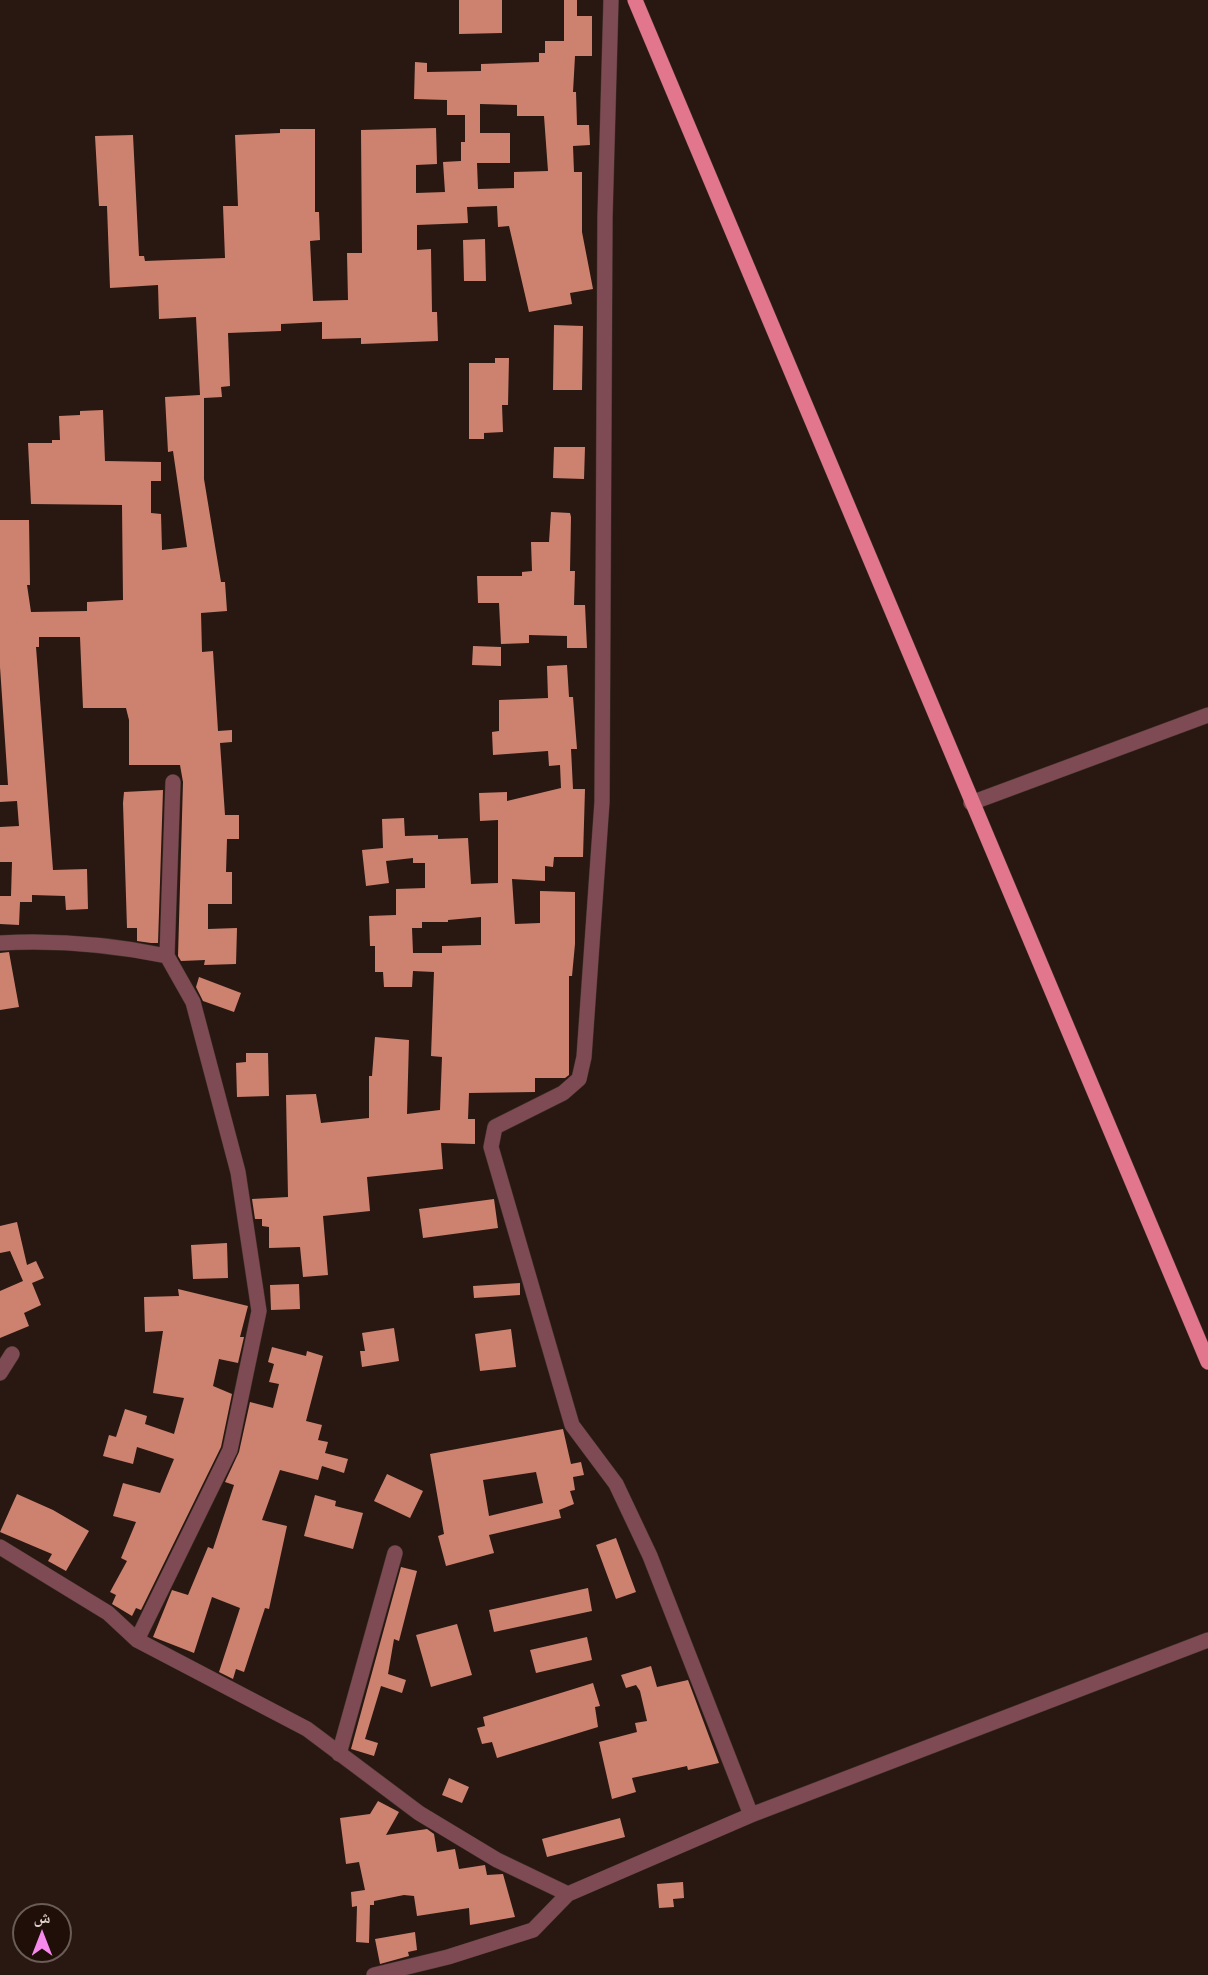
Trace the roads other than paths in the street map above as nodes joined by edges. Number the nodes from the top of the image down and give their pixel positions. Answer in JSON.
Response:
{"nodes":[{"id":1,"x":611,"y":0,"type":"edge"},
{"id":2,"x":635,"y":0,"type":"edge"},
{"id":3,"x":1208,"y":715,"type":"edge"},
{"id":4,"x":173,"y":782,"type":"dead end"},
{"id":5,"x":971,"y":803,"type":"junction"},
{"id":6,"x":0,"y":943,"type":"edge"},
{"id":7,"x":167,"y":956,"type":"junction"},
{"id":8,"x":12,"y":1354,"type":"dead end"},
{"id":9,"x":1208,"y":1362,"type":"edge"},
{"id":10,"x":0,"y":1373,"type":"edge"},
{"id":11,"x":0,"y":1547,"type":"edge"},
{"id":12,"x":395,"y":1552,"type":"dead end"},
{"id":13,"x":137,"y":1640,"type":"junction"},
{"id":14,"x":1208,"y":1640,"type":"edge"},
{"id":15,"x":339,"y":1754,"type":"junction"},
{"id":16,"x":751,"y":1815,"type":"junction"},
{"id":17,"x":568,"y":1894,"type":"junction"},
{"id":18,"x":374,"y":1975,"type":"edge"}],
"edges":[{"from":1,"to":16,"type":"street"},
{"from":2,"to":5,"type":"main road"},
{"from":3,"to":5,"type":"street"},
{"from":4,"to":7,"type":"street"},
{"from":5,"to":9,"type":"main road"},
{"from":6,"to":7,"type":"street"},
{"from":7,"to":13,"type":"street"},
{"from":8,"to":10,"type":"street"},
{"from":11,"to":13,"type":"street"},
{"from":12,"to":15,"type":"street"},
{"from":13,"to":15,"type":"street"},
{"from":14,"to":16,"type":"street"},
{"from":15,"to":17,"type":"street"},
{"from":16,"to":17,"type":"street"},
{"from":17,"to":18,"type":"street"}]}
